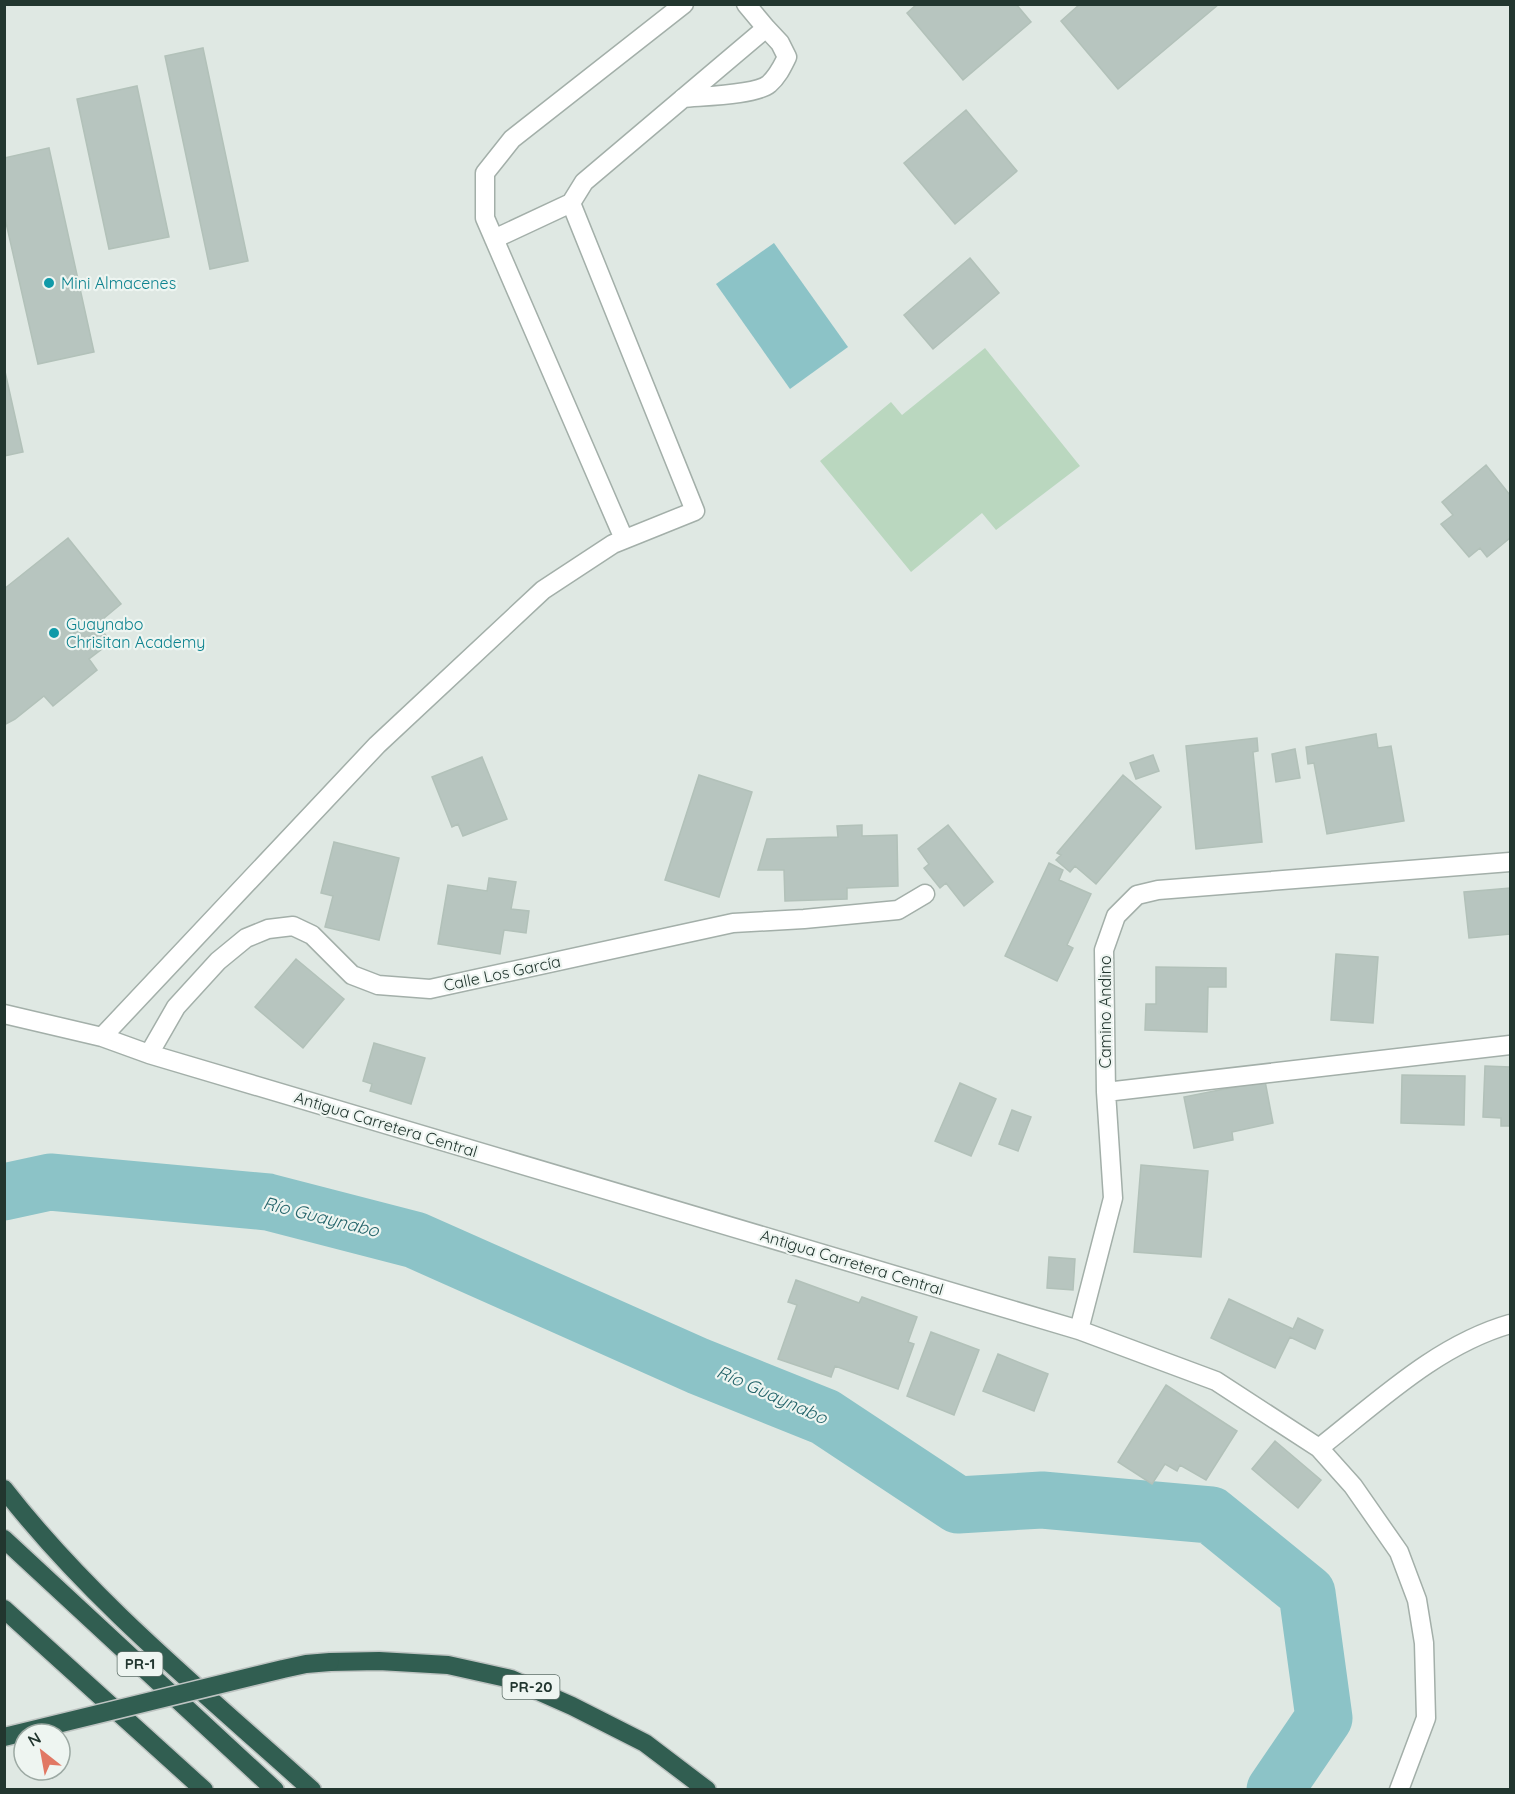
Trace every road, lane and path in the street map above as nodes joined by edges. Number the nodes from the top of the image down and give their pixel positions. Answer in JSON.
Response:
{"nodes":[{"id":1,"x":684,"y":4,"type":"edge"},
{"id":2,"x":746,"y":4,"type":"edge"},
{"id":3,"x":766,"y":28,"type":"junction"},
{"id":4,"x":683,"y":98,"type":"junction"},
{"id":5,"x":571,"y":203,"type":"junction"},
{"id":6,"x":494,"y":239,"type":"junction"},
{"id":7,"x":624,"y":539,"type":"junction"},
{"id":8,"x":1510,"y":862,"type":"edge"},
{"id":9,"x":925,"y":894,"type":"dead end"},
{"id":10,"x":4,"y":1014,"type":"edge"},
{"id":11,"x":102,"y":1036,"type":"junction"},
{"id":12,"x":1510,"y":1045,"type":"edge"},
{"id":13,"x":149,"y":1054,"type":"junction"},
{"id":14,"x":1106,"y":1092,"type":"junction"},
{"id":15,"x":1510,"y":1324,"type":"edge"},
{"id":16,"x":1078,"y":1330,"type":"junction"},
{"id":17,"x":1319,"y":1448,"type":"junction"},
{"id":18,"x":4,"y":1489,"type":"edge"},
{"id":19,"x":4,"y":1539,"type":"edge"},
{"id":20,"x":4,"y":1609,"type":"edge"},
{"id":21,"x":4,"y":1737,"type":"edge"},
{"id":22,"x":204,"y":1790,"type":"edge"},
{"id":23,"x":275,"y":1790,"type":"edge"},
{"id":24,"x":312,"y":1790,"type":"edge"},
{"id":25,"x":707,"y":1790,"type":"edge"},
{"id":26,"x":1399,"y":1790,"type":"edge"}],
"edges":[{"from":1,"to":6,"type":"street"},
{"from":2,"to":3,"type":"street"},
{"from":3,"to":4,"type":"street"},
{"from":3,"to":4,"type":"street"},
{"from":4,"to":5,"type":"street"},
{"from":5,"to":6,"type":"street"},
{"from":5,"to":7,"type":"street"},
{"from":6,"to":7,"type":"street"},
{"from":7,"to":11,"type":"street"},
{"from":8,"to":14,"type":"street","name":"Camino Andino"},
{"from":9,"to":13,"type":"street","name":"Calle Los García"},
{"from":10,"to":11,"type":"street","name":"Antigua Carretera Central"},
{"from":11,"to":13,"type":"street","name":"Antigua Carretera Central"},
{"from":12,"to":14,"type":"street"},
{"from":13,"to":16,"type":"street","name":"Antigua Carretera Central"},
{"from":14,"to":16,"type":"street","name":"Camino Andino"},
{"from":15,"to":17,"type":"street"},
{"from":16,"to":17,"type":"street","name":"Antigua Carretera Central"},
{"from":17,"to":26,"type":"street","name":"Antigua Carretera Central"},
{"from":18,"to":24,"type":"highway"},
{"from":19,"to":23,"type":"highway","number":"PR-1"},
{"from":20,"to":22,"type":"highway"},
{"from":21,"to":25,"type":"highway","number":"PR-20","bridge":true}]}
